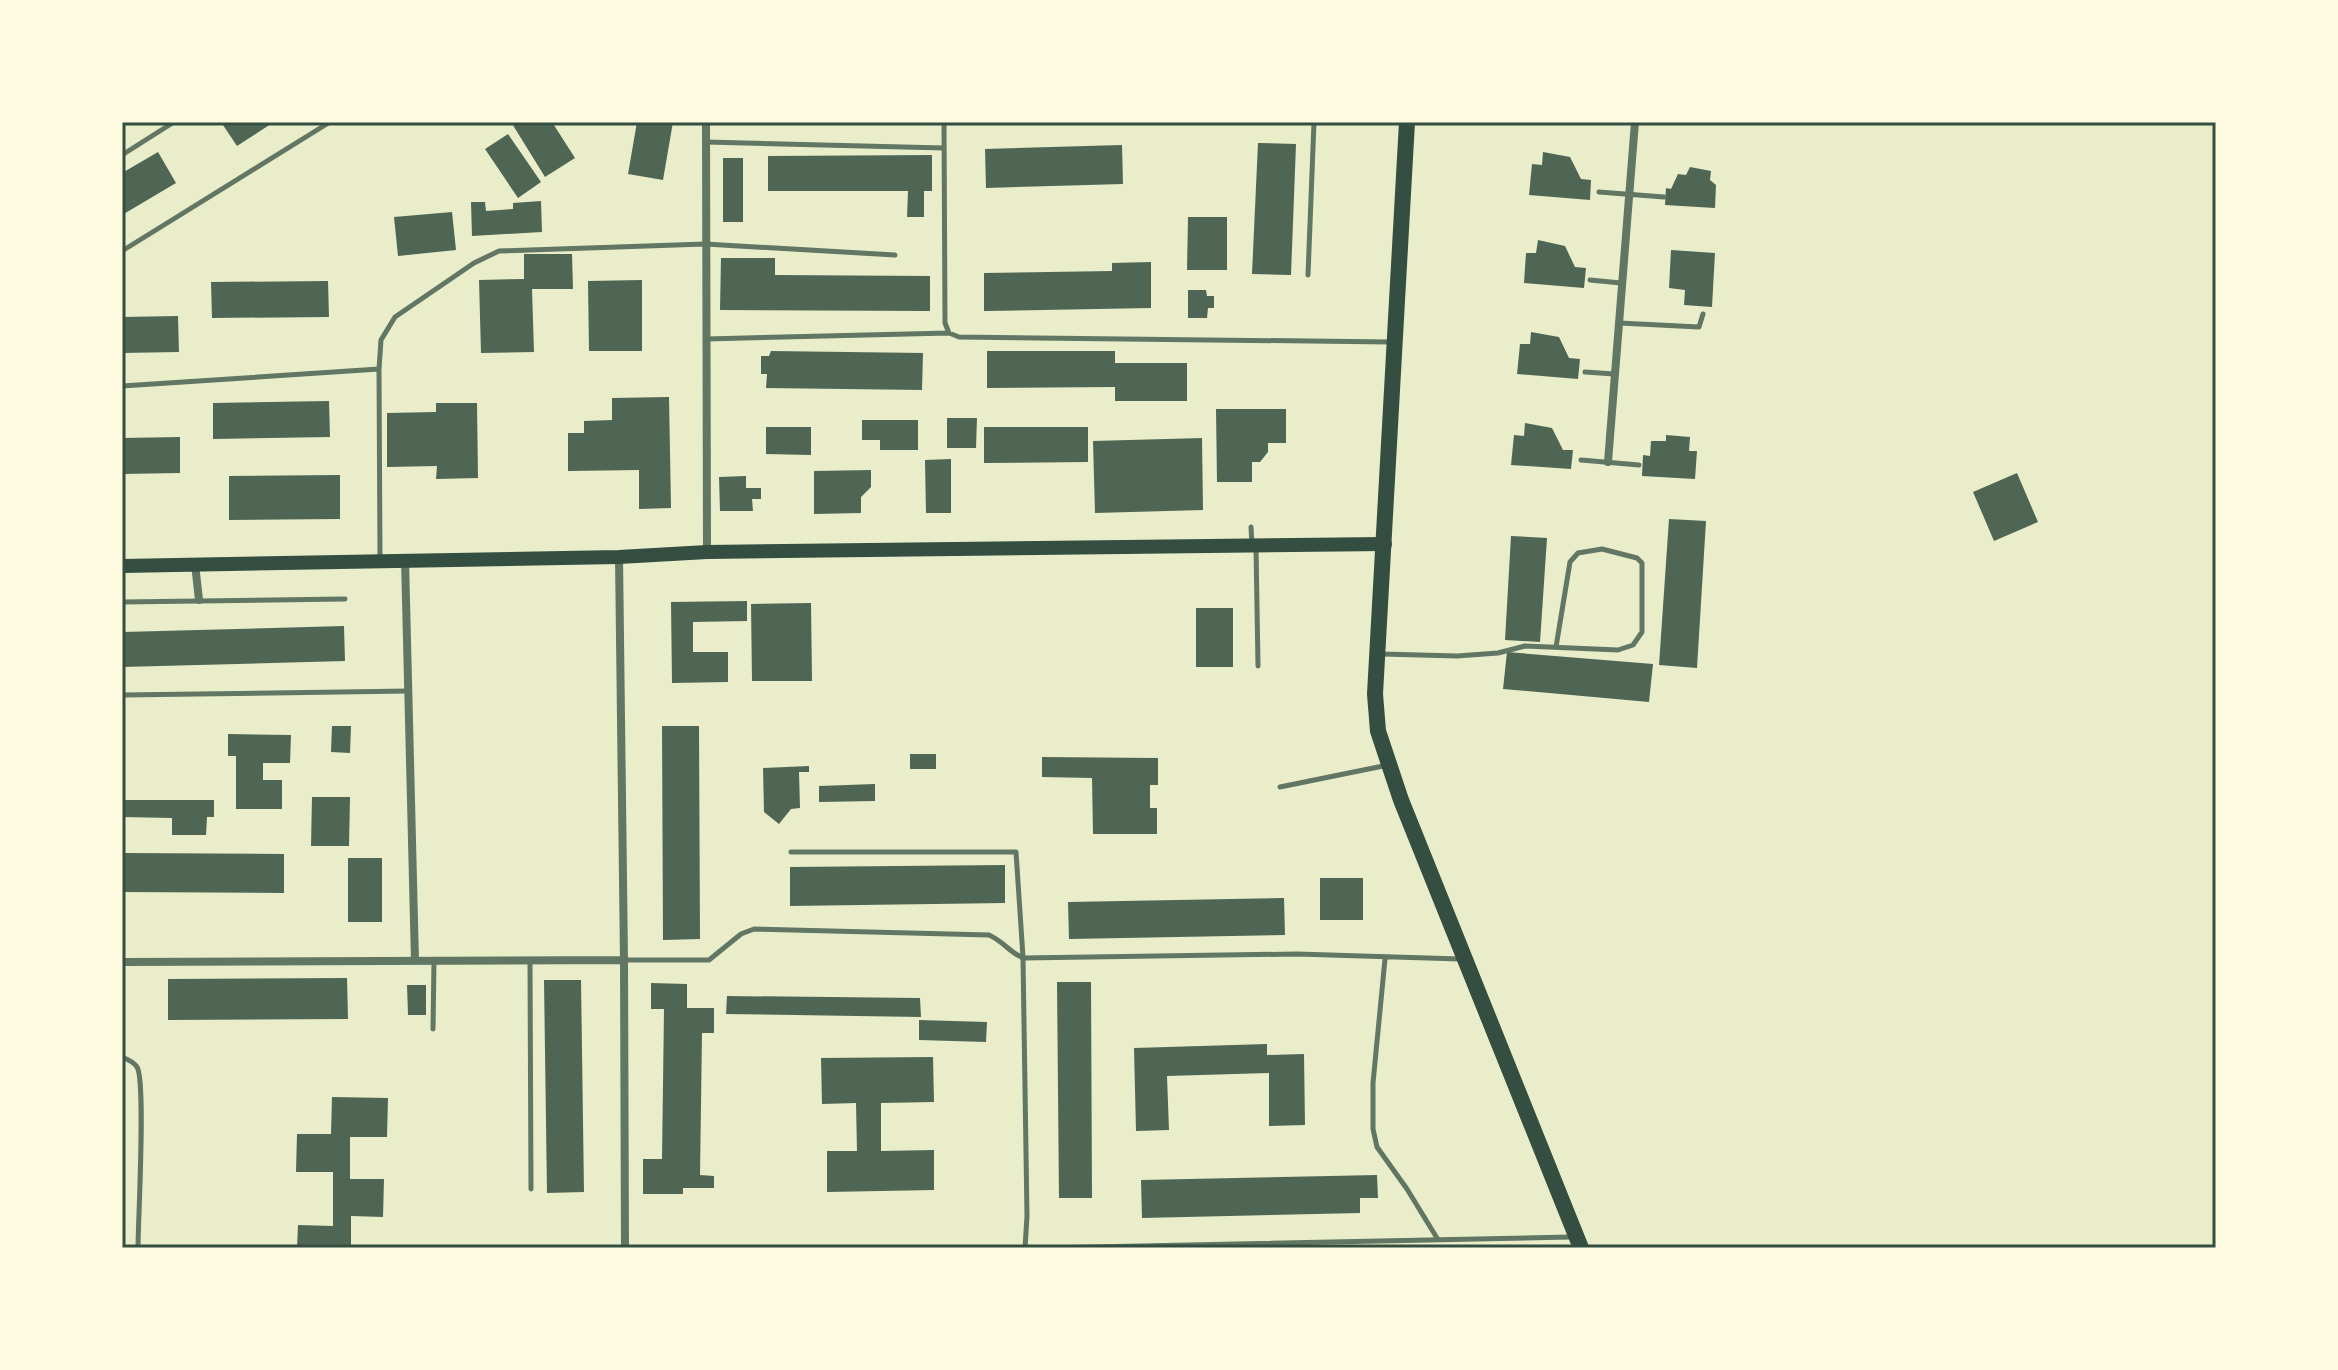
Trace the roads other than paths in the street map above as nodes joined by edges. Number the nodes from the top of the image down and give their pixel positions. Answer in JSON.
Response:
{"nodes":[{"id":1,"x":174,"y":122,"type":"edge"},
{"id":2,"x":330,"y":122,"type":"edge"},
{"id":3,"x":706,"y":122,"type":"edge"},
{"id":4,"x":944,"y":122,"type":"edge"},
{"id":5,"x":1314,"y":122,"type":"edge"},
{"id":6,"x":1407,"y":122,"type":"edge"},
{"id":7,"x":1635,"y":122,"type":"edge"},
{"id":8,"x":706,"y":142,"type":"junction"},
{"id":9,"x":944,"y":148,"type":"junction"},
{"id":10,"x":122,"y":155,"type":"edge"},
{"id":11,"x":1599,"y":192,"type":"dead end"},
{"id":12,"x":1630,"y":194,"type":"junction"},
{"id":13,"x":1664,"y":197,"type":"dead end"},
{"id":14,"x":705,"y":244,"type":"junction"},
{"id":15,"x":122,"y":251,"type":"edge"},
{"id":16,"x":895,"y":255,"type":"dead end"},
{"id":17,"x":1308,"y":275,"type":"dead end"},
{"id":18,"x":1590,"y":280,"type":"dead end"},
{"id":19,"x":1622,"y":283,"type":"junction"},
{"id":20,"x":1703,"y":314,"type":"dead end"},
{"id":21,"x":1619,"y":323,"type":"junction"},
{"id":22,"x":949,"y":333,"type":"junction"},
{"id":23,"x":706,"y":339,"type":"junction"},
{"id":24,"x":1395,"y":342,"type":"junction"},
{"id":25,"x":379,"y":369,"type":"junction"},
{"id":26,"x":1585,"y":372,"type":"dead end"},
{"id":27,"x":1615,"y":374,"type":"junction"},
{"id":28,"x":122,"y":386,"type":"edge"},
{"id":29,"x":1581,"y":460,"type":"dead end"},
{"id":30,"x":1608,"y":462,"type":"junction"},
{"id":31,"x":1639,"y":465,"type":"dead end"},
{"id":32,"x":1251,"y":527,"type":"dead end"},
{"id":33,"x":1385,"y":544,"type":"junction"},
{"id":34,"x":1254,"y":546,"type":"junction"},
{"id":35,"x":707,"y":552,"type":"junction"},
{"id":36,"x":619,"y":557,"type":"junction"},
{"id":37,"x":380,"y":560,"type":"junction"},
{"id":38,"x":405,"y":560,"type":"junction"},
{"id":39,"x":195,"y":564,"type":"junction"},
{"id":40,"x":122,"y":566,"type":"edge"},
{"id":41,"x":345,"y":599,"type":"dead end"},
{"id":42,"x":199,"y":600,"type":"junction"},
{"id":43,"x":122,"y":602,"type":"edge"},
{"id":44,"x":1556,"y":647,"type":"junction"},
{"id":45,"x":1378,"y":653,"type":"junction"},
{"id":46,"x":1258,"y":666,"type":"dead end"},
{"id":47,"x":409,"y":691,"type":"junction"},
{"id":48,"x":122,"y":695,"type":"edge"},
{"id":49,"x":1389,"y":765,"type":"junction"},
{"id":50,"x":1280,"y":787,"type":"dead end"},
{"id":51,"x":791,"y":852,"type":"dead end"},
{"id":52,"x":1023,"y":958,"type":"junction"},
{"id":53,"x":1385,"y":959,"type":"junction"},
{"id":54,"x":1465,"y":959,"type":"junction"},
{"id":55,"x":624,"y":960,"type":"junction"},
{"id":56,"x":413,"y":961,"type":"junction"},
{"id":57,"x":434,"y":961,"type":"junction"},
{"id":58,"x":530,"y":961,"type":"junction"},
{"id":59,"x":122,"y":962,"type":"edge"},
{"id":60,"x":433,"y":1029,"type":"dead end"},
{"id":61,"x":122,"y":1057,"type":"edge"},
{"id":62,"x":531,"y":1189,"type":"dead end"},
{"id":63,"x":1486,"y":1237,"type":"junction"},
{"id":64,"x":1437,"y":1238,"type":"junction"},
{"id":65,"x":1578,"y":1242,"type":"edge"},
{"id":66,"x":138,"y":1248,"type":"edge"},
{"id":67,"x":625,"y":1248,"type":"edge"},
{"id":68,"x":1025,"y":1248,"type":"edge"},
{"id":69,"x":1044,"y":1248,"type":"edge"},
{"id":70,"x":1491,"y":1248,"type":"edge"}],
"edges":[{"from":1,"to":10,"type":"lane"},
{"from":2,"to":15,"type":"lane"},
{"from":3,"to":8,"type":"street"},
{"from":4,"to":9,"type":"lane"},
{"from":5,"to":17,"type":"lane"},
{"from":6,"to":24,"type":"highway"},
{"from":7,"to":12,"type":"street"},
{"from":8,"to":9,"type":"lane"},
{"from":8,"to":14,"type":"street"},
{"from":9,"to":22,"type":"lane"},
{"from":11,"to":12,"type":"lane"},
{"from":12,"to":13,"type":"lane"},
{"from":12,"to":19,"type":"street"},
{"from":14,"to":16,"type":"lane"},
{"from":14,"to":23,"type":"street"},
{"from":14,"to":25,"type":"lane"},
{"from":18,"to":19,"type":"lane"},
{"from":19,"to":21,"type":"street"},
{"from":20,"to":21,"type":"lane"},
{"from":21,"to":27,"type":"street"},
{"from":22,"to":23,"type":"lane"},
{"from":22,"to":24,"type":"lane"},
{"from":23,"to":35,"type":"street"},
{"from":24,"to":33,"type":"highway"},
{"from":25,"to":28,"type":"lane"},
{"from":25,"to":37,"type":"lane"},
{"from":26,"to":27,"type":"lane"},
{"from":27,"to":30,"type":"street"},
{"from":29,"to":30,"type":"lane"},
{"from":30,"to":31,"type":"lane"},
{"from":32,"to":34,"type":"lane"},
{"from":33,"to":34,"type":"main road"},
{"from":33,"to":45,"type":"highway"},
{"from":34,"to":35,"type":"main road"},
{"from":34,"to":46,"type":"lane"},
{"from":35,"to":36,"type":"main road"},
{"from":36,"to":38,"type":"main road"},
{"from":36,"to":55,"type":"street"},
{"from":37,"to":38,"type":"main road"},
{"from":37,"to":39,"type":"main road"},
{"from":38,"to":47,"type":"street"},
{"from":39,"to":40,"type":"main road"},
{"from":39,"to":42,"type":"street"},
{"from":41,"to":42,"type":"lane"},
{"from":42,"to":43,"type":"lane"},
{"from":44,"to":44,"type":"lane"},
{"from":44,"to":45,"type":"lane"},
{"from":45,"to":49,"type":"highway"},
{"from":47,"to":48,"type":"lane"},
{"from":47,"to":56,"type":"street"},
{"from":49,"to":50,"type":"lane"},
{"from":49,"to":54,"type":"highway"},
{"from":51,"to":52,"type":"lane"},
{"from":52,"to":53,"type":"lane"},
{"from":52,"to":55,"type":"lane"},
{"from":52,"to":68,"type":"lane"},
{"from":53,"to":54,"type":"lane"},
{"from":53,"to":64,"type":"lane"},
{"from":54,"to":65,"type":"highway"},
{"from":55,"to":58,"type":"street"},
{"from":55,"to":67,"type":"street"},
{"from":56,"to":57,"type":"street"},
{"from":56,"to":59,"type":"street"},
{"from":57,"to":58,"type":"street"},
{"from":57,"to":60,"type":"lane"},
{"from":58,"to":62,"type":"lane"},
{"from":61,"to":66,"type":"lane"},
{"from":63,"to":64,"type":"lane"},
{"from":63,"to":65,"type":"lane"},
{"from":63,"to":70,"type":"lane"},
{"from":64,"to":69,"type":"lane"}]}
